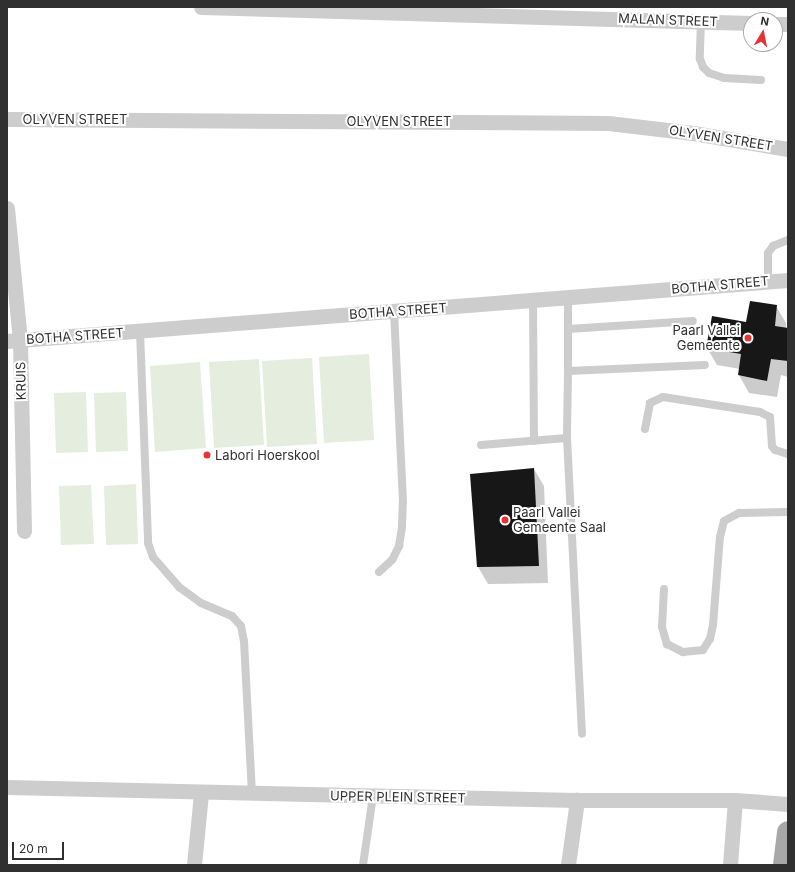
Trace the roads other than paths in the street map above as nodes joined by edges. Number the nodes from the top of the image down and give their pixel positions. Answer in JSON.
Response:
{"nodes":[{"id":1,"x":201,"y":7,"type":"edge"},
{"id":2,"x":337,"y":8,"type":"edge"},
{"id":3,"x":501,"y":11,"type":"edge"},
{"id":4,"x":701,"y":21,"type":"junction"},
{"id":5,"x":743,"y":23,"type":"edge"},
{"id":6,"x":761,"y":80,"type":"dead end"},
{"id":7,"x":7,"y":119,"type":"edge"},
{"id":8,"x":788,"y":149,"type":"edge"},
{"id":9,"x":7,"y":208,"type":"edge"},
{"id":10,"x":788,"y":240,"type":"edge"},
{"id":11,"x":788,"y":280,"type":"edge"},
{"id":12,"x":768,"y":281,"type":"junction"},
{"id":13,"x":568,"y":297,"type":"junction"},
{"id":14,"x":533,"y":300,"type":"junction"},
{"id":15,"x":394,"y":311,"type":"junction"},
{"id":16,"x":693,"y":321,"type":"dead end"},
{"id":17,"x":568,"y":328,"type":"junction"},
{"id":18,"x":140,"y":331,"type":"junction"},
{"id":19,"x":13,"y":340,"type":"edge"},
{"id":20,"x":705,"y":365,"type":"dead end"},
{"id":21,"x":568,"y":371,"type":"junction"},
{"id":22,"x":645,"y":429,"type":"dead end"},
{"id":23,"x":567,"y":438,"type":"junction"},
{"id":24,"x":534,"y":441,"type":"junction"},
{"id":25,"x":481,"y":445,"type":"dead end"},
{"id":26,"x":788,"y":454,"type":"edge"},
{"id":27,"x":788,"y":512,"type":"edge"},
{"id":28,"x":24,"y":531,"type":"dead end"},
{"id":29,"x":379,"y":572,"type":"dead end"},
{"id":30,"x":664,"y":589,"type":"dead end"},
{"id":31,"x":582,"y":734,"type":"dead end"},
{"id":32,"x":7,"y":787,"type":"edge"},
{"id":33,"x":201,"y":793,"type":"junction"},
{"id":34,"x":252,"y":794,"type":"junction"},
{"id":35,"x":373,"y":796,"type":"junction"},
{"id":36,"x":577,"y":800,"type":"junction"},
{"id":37,"x":735,"y":800,"type":"junction"},
{"id":38,"x":788,"y":804,"type":"edge"},
{"id":39,"x":788,"y":832,"type":"edge"},
{"id":40,"x":194,"y":865,"type":"edge"},
{"id":41,"x":363,"y":865,"type":"edge"},
{"id":42,"x":568,"y":865,"type":"edge"},
{"id":43,"x":730,"y":865,"type":"edge"},
{"id":44,"x":784,"y":865,"type":"edge"}],
"edges":[{"from":1,"to":2,"type":"street","name":"MALAN STREET"},
{"from":2,"to":3,"type":"street","name":"MALAN STREET"},
{"from":3,"to":4,"type":"street","name":"MALAN STREET"},
{"from":4,"to":5,"type":"street","name":"MALAN STREET"},
{"from":4,"to":6,"type":"lane"},
{"from":7,"to":8,"type":"street","name":"OLYVEN STREET"},
{"from":9,"to":19,"type":"street","name":"KRUIS"},
{"from":10,"to":12,"type":"lane"},
{"from":11,"to":12,"type":"street","name":"BOTHA STREET"},
{"from":12,"to":13,"type":"street","name":"BOTHA STREET"},
{"from":13,"to":14,"type":"street","name":"BOTHA STREET"},
{"from":13,"to":17,"type":"lane"},
{"from":14,"to":15,"type":"street","name":"BOTHA STREET"},
{"from":14,"to":24,"type":"lane"},
{"from":15,"to":18,"type":"street","name":"BOTHA STREET"},
{"from":15,"to":29,"type":"lane"},
{"from":16,"to":17,"type":"lane"},
{"from":17,"to":21,"type":"lane"},
{"from":18,"to":19,"type":"street","name":"BOTHA STREET"},
{"from":18,"to":34,"type":"lane"},
{"from":19,"to":28,"type":"street","name":"KRUIS"},
{"from":20,"to":21,"type":"lane"},
{"from":21,"to":23,"type":"lane"},
{"from":22,"to":26,"type":"lane"},
{"from":23,"to":24,"type":"lane"},
{"from":23,"to":31,"type":"lane"},
{"from":24,"to":25,"type":"lane"},
{"from":27,"to":30,"type":"lane"},
{"from":32,"to":33,"type":"street","name":"UPPER PLEIN STREET"},
{"from":33,"to":34,"type":"street","name":"UPPER PLEIN STREET"},
{"from":33,"to":40,"type":"street"},
{"from":34,"to":35,"type":"street","name":"UPPER PLEIN STREET"},
{"from":35,"to":36,"type":"street","name":"UPPER PLEIN STREET"},
{"from":35,"to":41,"type":"lane"},
{"from":36,"to":37,"type":"street","name":"UPPER PLEIN STREET"},
{"from":36,"to":42,"type":"street"},
{"from":37,"to":38,"type":"street","name":"UPPER PLEIN STREET"},
{"from":37,"to":43,"type":"street"},
{"from":39,"to":44,"type":"main road"}]}
